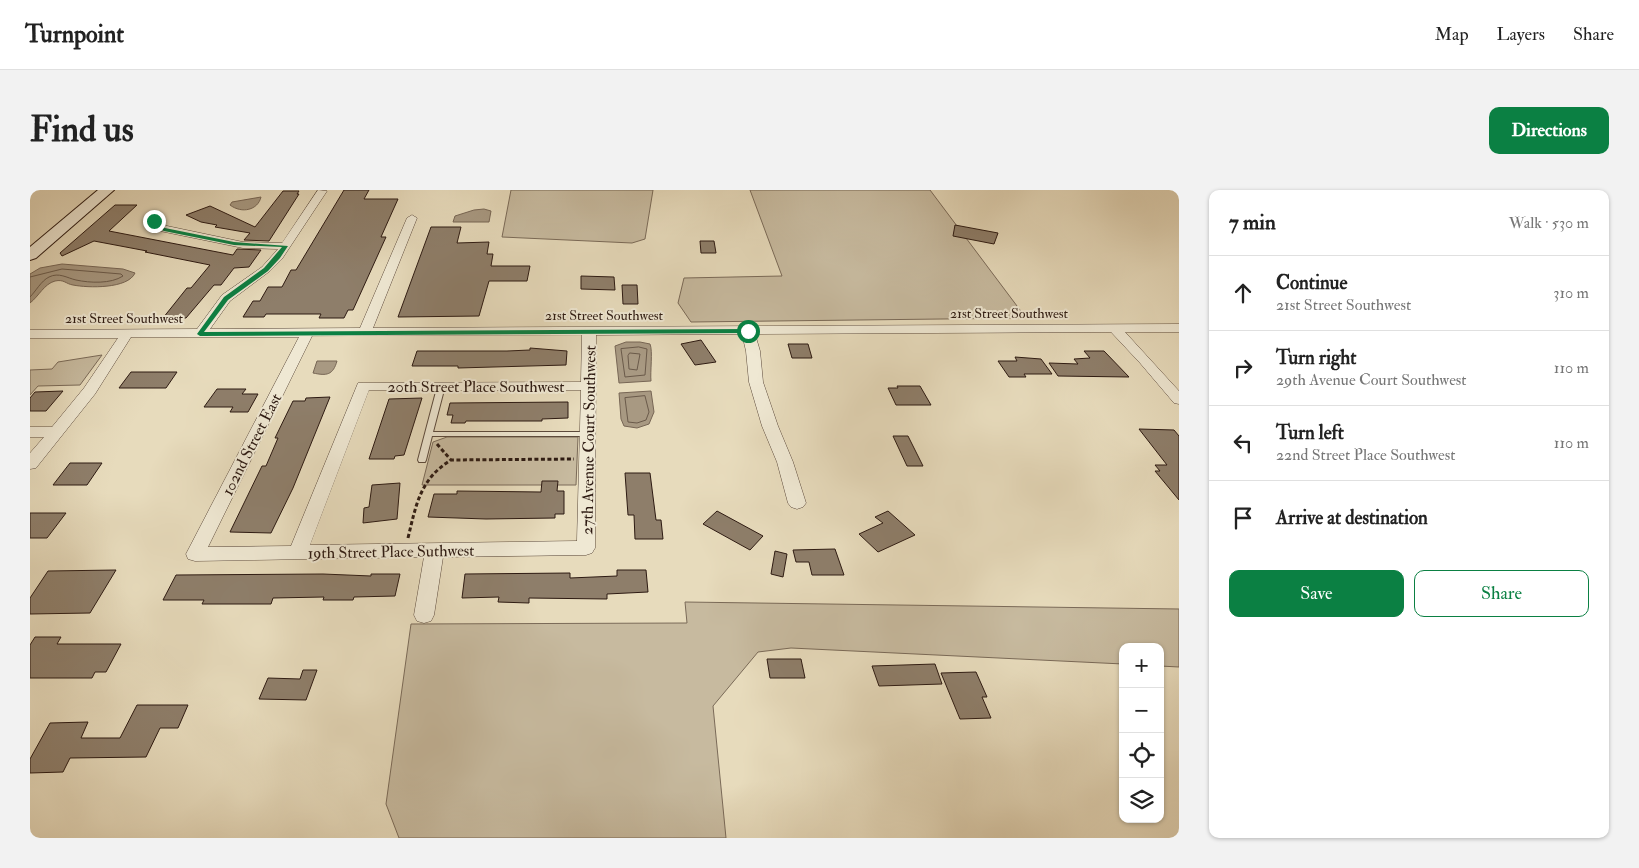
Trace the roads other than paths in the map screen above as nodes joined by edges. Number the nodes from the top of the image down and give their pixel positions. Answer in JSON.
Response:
{"nodes":[{"id":1,"x":106,"y":190,"type":"edge"},
{"id":2,"x":322,"y":191,"type":"edge"},
{"id":3,"x":154,"y":215,"type":"dead end"},
{"id":4,"x":412,"y":218,"type":"dead end"},
{"id":5,"x":286,"y":246,"type":"junction"},
{"id":6,"x":30,"y":255,"type":"edge"},
{"id":7,"x":1114,"y":328,"type":"junction"},
{"id":8,"x":1179,"y":328,"type":"edge"},
{"id":9,"x":748,"y":331,"type":"junction"},
{"id":10,"x":589,"y":332,"type":"junction"},
{"id":11,"x":365,"y":333,"type":"junction"},
{"id":12,"x":30,"y":334,"type":"edge"},
{"id":13,"x":127,"y":334,"type":"junction"},
{"id":14,"x":200,"y":334,"type":"junction"},
{"id":15,"x":307,"y":334,"type":"junction"},
{"id":16,"x":441,"y":386,"type":"junction"},
{"id":17,"x":589,"y":386,"type":"junction"},
{"id":18,"x":1179,"y":400,"type":"edge"},
{"id":19,"x":30,"y":432,"type":"edge"},
{"id":20,"x":56,"y":432,"type":"junction"},
{"id":21,"x":428,"y":434,"type":"junction"},
{"id":22,"x":588,"y":434,"type":"junction"},
{"id":23,"x":422,"y":460,"type":"dead end"},
{"id":24,"x":30,"y":464,"type":"edge"},
{"id":25,"x":797,"y":503,"type":"dead end"},
{"id":26,"x":586,"y":548,"type":"joint"},
{"id":27,"x":435,"y":549,"type":"junction"},
{"id":28,"x":298,"y":552,"type":"junction"},
{"id":29,"x":195,"y":554,"type":"joint"},
{"id":30,"x":424,"y":615,"type":"dead end"}],
"edges":[{"from":1,"to":6,"type":"street"},
{"from":2,"to":5,"type":"street"},
{"from":3,"to":5,"type":"street"},
{"from":4,"to":11,"type":"street"},
{"from":5,"to":14,"type":"street"},
{"from":7,"to":8,"type":"street","name":"21st Street Southwest"},
{"from":7,"to":9,"type":"street","name":"21st Street Southwest"},
{"from":7,"to":18,"type":"street"},
{"from":9,"to":10,"type":"street","name":"21st Street Southwest"},
{"from":9,"to":25,"type":"street"},
{"from":10,"to":11,"type":"street","name":"21st Street Southwest"},
{"from":10,"to":17,"type":"street","name":"27th Avenue Court Southwest"},
{"from":11,"to":15,"type":"street","name":"21st Street Southwest"},
{"from":12,"to":13,"type":"street","name":"21st Street Southwest"},
{"from":13,"to":14,"type":"street","name":"21st Street Southwest"},
{"from":13,"to":20,"type":"street"},
{"from":14,"to":15,"type":"street","name":"21st Street Southwest"},
{"from":15,"to":29,"type":"street","name":"102nd Street East"},
{"from":16,"to":17,"type":"street","name":"20th Street Place Southwest"},
{"from":16,"to":21,"type":"lane"},
{"from":16,"to":28,"type":"street","name":"20th Street Place Southwest"},
{"from":17,"to":22,"type":"street","name":"27th Avenue Court Southwest"},
{"from":19,"to":20,"type":"street"},
{"from":20,"to":24,"type":"street"},
{"from":21,"to":22,"type":"lane"},
{"from":21,"to":23,"type":"lane"},
{"from":22,"to":26,"type":"street","name":"27th Avenue Court Southwest"},
{"from":26,"to":27,"type":"street","name":"19th Street Place Suthwest"},
{"from":27,"to":28,"type":"street","name":"19th Street Place Suthwest"},
{"from":27,"to":30,"type":"street"},
{"from":28,"to":29,"type":"street","name":"19th Street Place Suthwest"}]}
